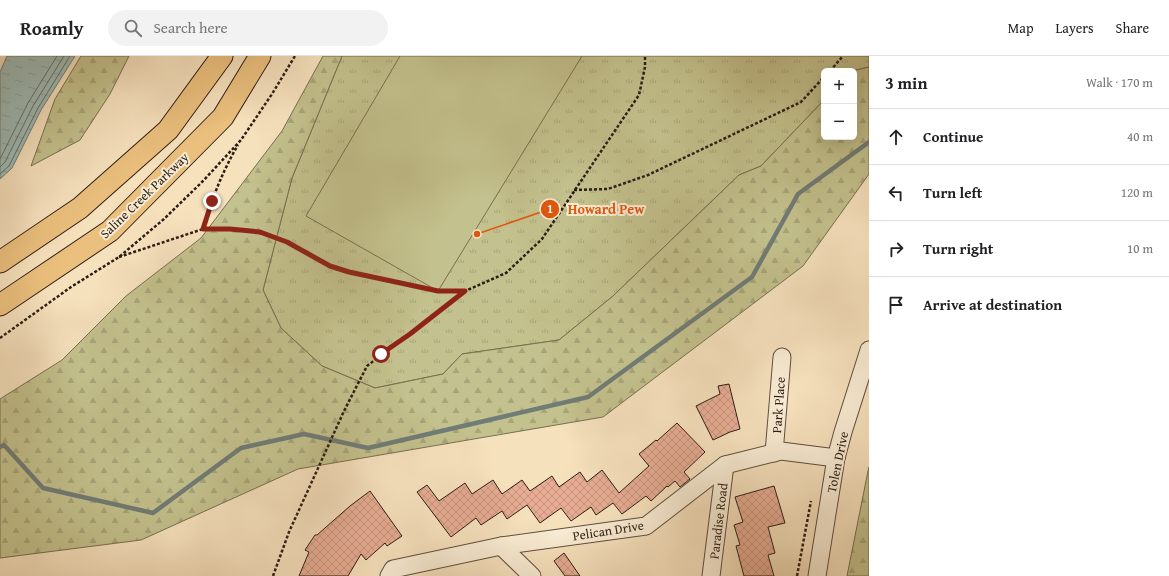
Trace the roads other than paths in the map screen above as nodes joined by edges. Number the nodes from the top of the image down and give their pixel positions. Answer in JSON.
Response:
{"nodes":[{"id":1,"x":222,"y":56,"type":"edge"},
{"id":2,"x":260,"y":56,"type":"edge"},
{"id":3,"x":0,"y":262,"type":"edge"},
{"id":4,"x":0,"y":306,"type":"edge"},
{"id":5,"x":869,"y":350,"type":"edge"},
{"id":6,"x":782,"y":357,"type":"dead end"},
{"id":7,"x":774,"y":452,"type":"junction"},
{"id":8,"x":836,"y":458,"type":"junction"},
{"id":9,"x":725,"y":465,"type":"junction"},
{"id":10,"x":501,"y":546,"type":"junction"},
{"id":11,"x":389,"y":576,"type":"edge"},
{"id":12,"x":532,"y":576,"type":"edge"},
{"id":13,"x":711,"y":576,"type":"edge"},
{"id":14,"x":817,"y":576,"type":"edge"}],
"edges":[{"from":1,"to":3,"type":"main road"},
{"from":2,"to":4,"type":"main road","name":"Saline Creek Parkway"},
{"from":5,"to":8,"type":"street","name":"Tolen Drive"},
{"from":6,"to":7,"type":"street","name":"Park Place"},
{"from":7,"to":8,"type":"street","name":"Pelican Drive"},
{"from":7,"to":9,"type":"street","name":"Pelican Drive"},
{"from":8,"to":14,"type":"street","name":"Tolen Drive"},
{"from":9,"to":10,"type":"street","name":"Pelican Drive"},
{"from":9,"to":13,"type":"street","name":"Paradise Road"},
{"from":10,"to":11,"type":"street","name":"Pelican Drive"},
{"from":10,"to":12,"type":"street"}]}
